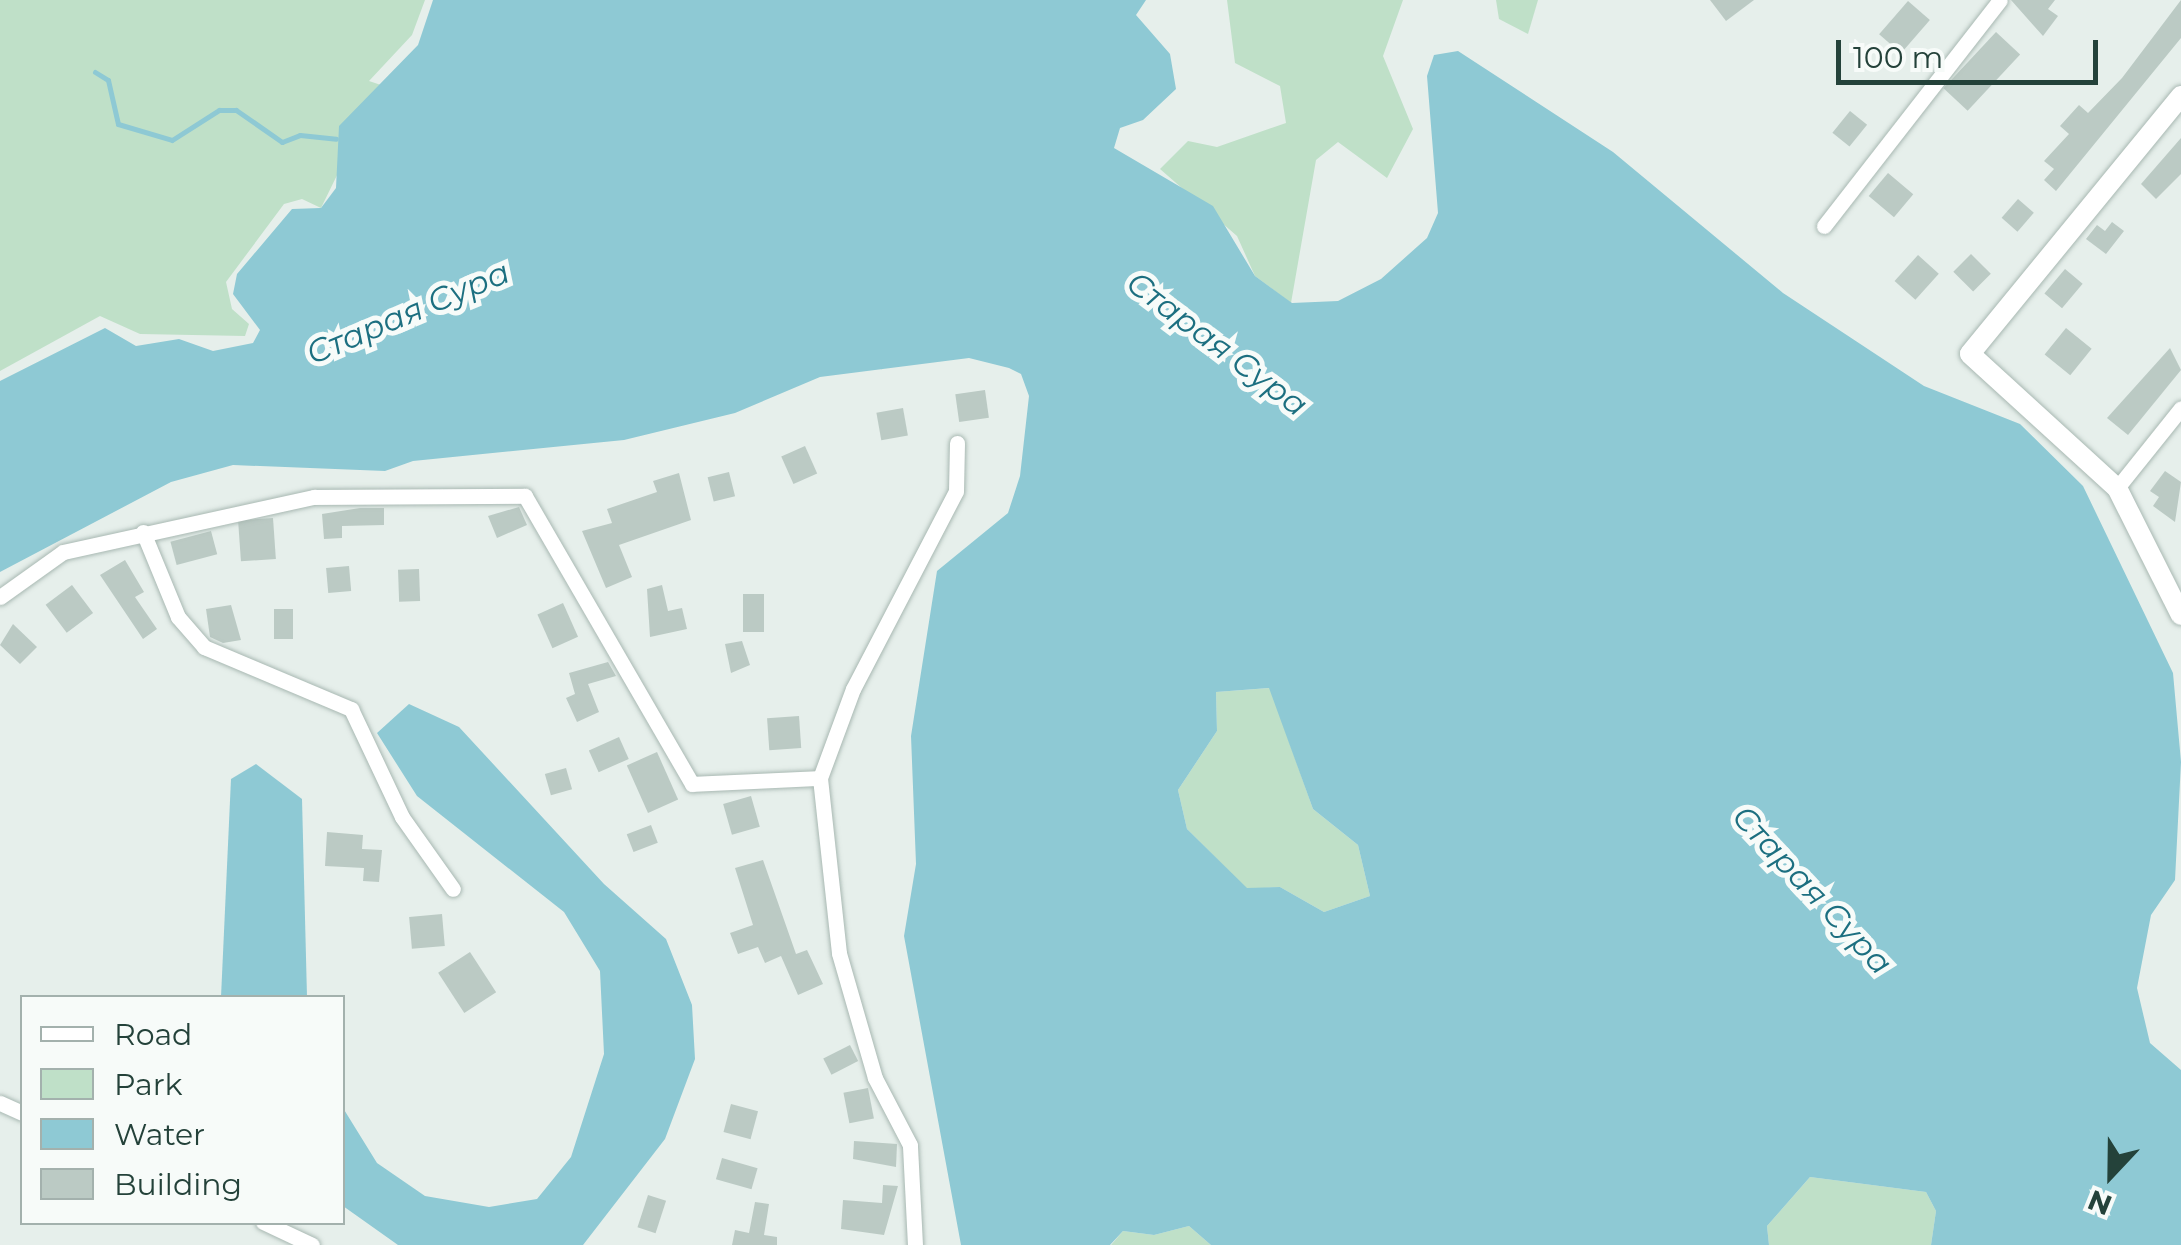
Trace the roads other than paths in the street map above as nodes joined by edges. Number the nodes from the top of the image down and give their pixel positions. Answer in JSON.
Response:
{"nodes":[{"id":1,"x":2000,"y":0,"type":"edge"},
{"id":2,"x":2181,"y":96,"type":"edge"},
{"id":3,"x":1824,"y":226,"type":"dead end"},
{"id":4,"x":2181,"y":408,"type":"edge"},
{"id":5,"x":956,"y":443,"type":"dead end"},
{"id":6,"x":2116,"y":488,"type":"junction"},
{"id":7,"x":142,"y":532,"type":"junction"},
{"id":8,"x":0,"y":598,"type":"edge"},
{"id":9,"x":2181,"y":615,"type":"edge"},
{"id":10,"x":820,"y":778,"type":"junction"},
{"id":11,"x":453,"y":888,"type":"dead end"},
{"id":12,"x":269,"y":1225,"type":"edge"},
{"id":13,"x":312,"y":1245,"type":"edge"},
{"id":14,"x":915,"y":1245,"type":"edge"}],
"edges":[{"from":1,"to":3,"type":"street"},
{"from":2,"to":6,"type":"street"},
{"from":4,"to":6,"type":"street"},
{"from":5,"to":10,"type":"street"},
{"from":6,"to":9,"type":"street"},
{"from":7,"to":8,"type":"street"},
{"from":7,"to":10,"type":"street"},
{"from":7,"to":11,"type":"street"},
{"from":10,"to":14,"type":"street"},
{"from":12,"to":13,"type":"street"}]}
